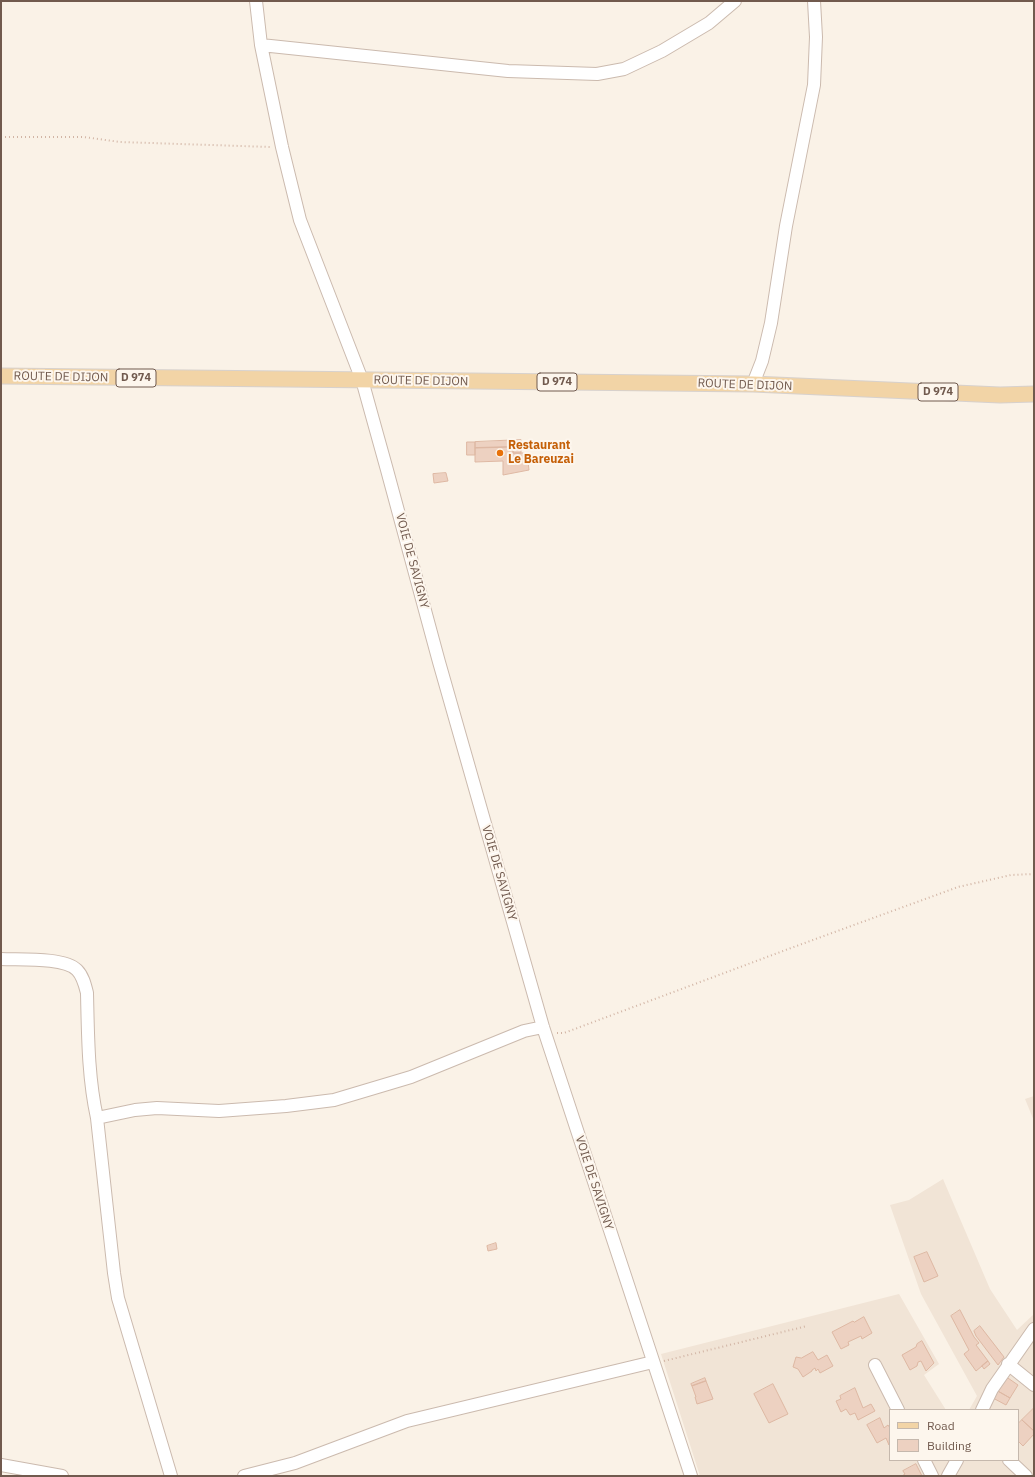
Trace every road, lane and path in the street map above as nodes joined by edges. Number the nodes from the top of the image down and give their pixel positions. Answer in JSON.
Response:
{"nodes":[{"id":1,"x":256,"y":1,"type":"edge"},
{"id":2,"x":735,"y":1,"type":"edge"},
{"id":3,"x":814,"y":1,"type":"edge"},
{"id":4,"x":261,"y":45,"type":"junction"},
{"id":5,"x":1,"y":137,"type":"edge"},
{"id":6,"x":282,"y":147,"type":"junction"},
{"id":7,"x":1,"y":376,"type":"edge"},
{"id":8,"x":362,"y":380,"type":"junction"},
{"id":9,"x":753,"y":384,"type":"junction"},
{"id":10,"x":1034,"y":394,"type":"edge"},
{"id":11,"x":1034,"y":874,"type":"edge"},
{"id":12,"x":1,"y":959,"type":"edge"},
{"id":13,"x":543,"y":1027,"type":"junction"},
{"id":14,"x":97,"y":1118,"type":"junction"},
{"id":15,"x":807,"y":1326,"type":"dead end"},
{"id":16,"x":1034,"y":1329,"type":"edge"},
{"id":17,"x":653,"y":1362,"type":"junction"},
{"id":18,"x":1008,"y":1364,"type":"junction"},
{"id":19,"x":875,"y":1365,"type":"dead end"},
{"id":20,"x":1034,"y":1385,"type":"edge"},
{"id":21,"x":897,"y":1409,"type":"edge"},
{"id":22,"x":982,"y":1409,"type":"edge"},
{"id":23,"x":924,"y":1461,"type":"edge"},
{"id":24,"x":956,"y":1461,"type":"edge"},
{"id":25,"x":1010,"y":1461,"type":"edge"},
{"id":26,"x":1,"y":1465,"type":"edge"},
{"id":27,"x":62,"y":1476,"type":"edge"},
{"id":28,"x":171,"y":1476,"type":"edge"},
{"id":29,"x":244,"y":1476,"type":"edge"},
{"id":30,"x":691,"y":1476,"type":"edge"},
{"id":31,"x":932,"y":1476,"type":"edge"},
{"id":32,"x":948,"y":1476,"type":"edge"},
{"id":33,"x":1026,"y":1476,"type":"edge"}],
"edges":[{"from":1,"to":4,"type":"street","name":"VOIE DE SAVIGNY"},
{"from":2,"to":4,"type":"street"},
{"from":3,"to":9,"type":"street"},
{"from":4,"to":6,"type":"street","name":"VOIE DE SAVIGNY"},
{"from":5,"to":6,"type":"path"},
{"from":6,"to":8,"type":"street","name":"VOIE DE SAVIGNY"},
{"from":7,"to":8,"type":"main road","name":"ROUTE DE DIJON","number":"D 974"},
{"from":8,"to":9,"type":"main road","name":"ROUTE DE DIJON","number":"D 974"},
{"from":8,"to":13,"type":"street","name":"VOIE DE SAVIGNY"},
{"from":9,"to":10,"type":"main road","name":"ROUTE DE DIJON","number":"D 974"},
{"from":11,"to":13,"type":"path"},
{"from":12,"to":14,"type":"street"},
{"from":13,"to":14,"type":"street"},
{"from":13,"to":17,"type":"street","name":"VOIE DE SAVIGNY"},
{"from":14,"to":28,"type":"street"},
{"from":15,"to":17,"type":"path"},
{"from":16,"to":18,"type":"street"},
{"from":17,"to":29,"type":"street"},
{"from":17,"to":30,"type":"street","name":"VOIE DE SAVIGNY"},
{"from":18,"to":20,"type":"street"},
{"from":18,"to":22,"type":"street"},
{"from":19,"to":21,"type":"street"},
{"from":23,"to":31,"type":"street"},
{"from":24,"to":32,"type":"street"},
{"from":25,"to":33,"type":"street"},
{"from":26,"to":27,"type":"street"}]}
